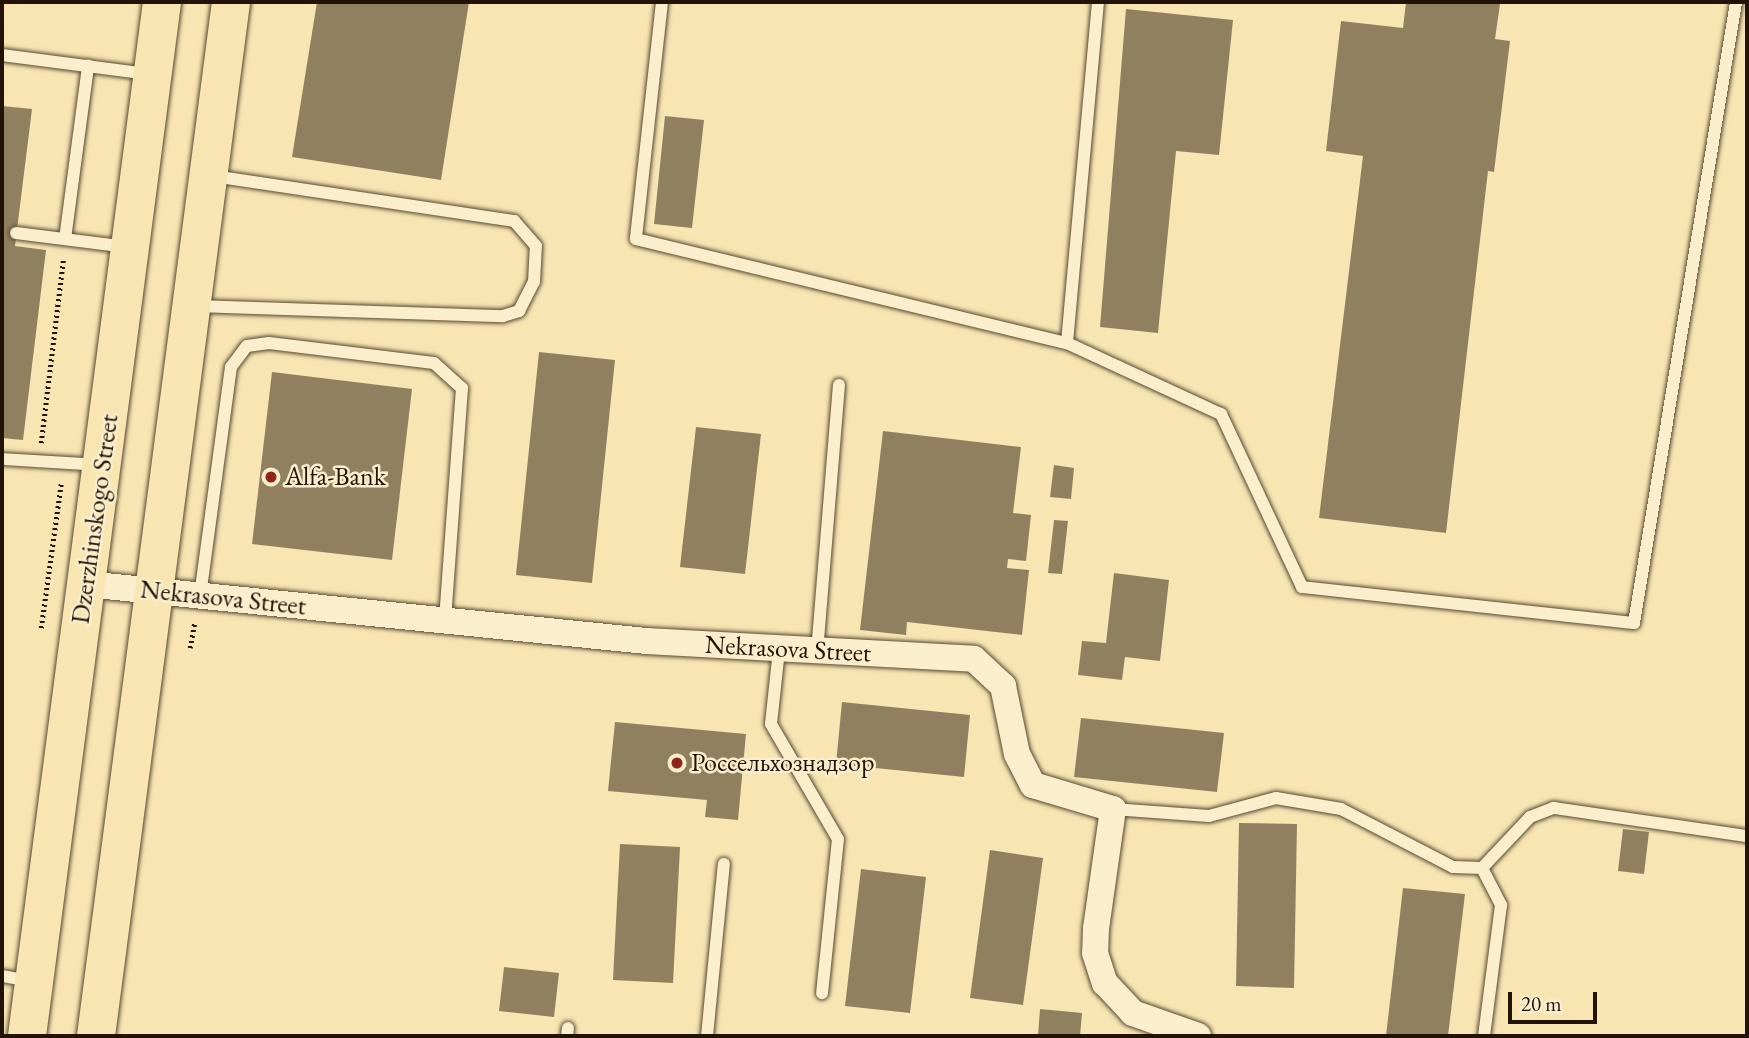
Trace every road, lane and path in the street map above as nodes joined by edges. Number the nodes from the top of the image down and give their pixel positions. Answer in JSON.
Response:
{"nodes":[{"id":1,"x":162,"y":2,"type":"edge"},
{"id":2,"x":231,"y":2,"type":"edge"},
{"id":3,"x":662,"y":2,"type":"edge"},
{"id":4,"x":1098,"y":2,"type":"edge"},
{"id":5,"x":1736,"y":2,"type":"edge"},
{"id":6,"x":2,"y":55,"type":"edge"},
{"id":7,"x":88,"y":66,"type":"junction"},
{"id":8,"x":153,"y":74,"type":"junction"},
{"id":9,"x":208,"y":176,"type":"junction"},
{"id":10,"x":16,"y":233,"type":"dead end"},
{"id":11,"x":65,"y":239,"type":"junction"},
{"id":12,"x":132,"y":247,"type":"junction"},
{"id":13,"x":191,"y":306,"type":"junction"},
{"id":14,"x":1067,"y":343,"type":"junction"},
{"id":15,"x":839,"y":385,"type":"dead end"},
{"id":16,"x":2,"y":459,"type":"edge"},
{"id":17,"x":39,"y":461,"type":"junction"},
{"id":18,"x":63,"y":462,"type":"junction"},
{"id":19,"x":103,"y":465,"type":"junction"},
{"id":20,"x":86,"y":583,"type":"junction"},
{"id":21,"x":153,"y":592,"type":"junction"},
{"id":22,"x":200,"y":596,"type":"junction"},
{"id":23,"x":445,"y":621,"type":"junction"},
{"id":24,"x":41,"y":628,"type":"dead end"},
{"id":25,"x":779,"y":650,"type":"junction"},
{"id":26,"x":817,"y":652,"type":"junction"},
{"id":27,"x":1113,"y":809,"type":"junction"},
{"id":28,"x":1747,"y":836,"type":"edge"},
{"id":29,"x":724,"y":864,"type":"dead end"},
{"id":30,"x":1482,"y":868,"type":"junction"},
{"id":31,"x":18,"y":979,"type":"edge"},
{"id":32,"x":822,"y":993,"type":"dead end"},
{"id":33,"x":27,"y":1036,"type":"edge"},
{"id":34,"x":96,"y":1036,"type":"edge"},
{"id":35,"x":707,"y":1036,"type":"edge"},
{"id":36,"x":1198,"y":1036,"type":"edge"},
{"id":37,"x":1484,"y":1036,"type":"edge"}],
"edges":[{"from":1,"to":8,"type":"main road","name":"Dzerzhinskogo Street"},
{"from":2,"to":9,"type":"main road"},
{"from":3,"to":14,"type":"lane"},
{"from":4,"to":14,"type":"lane"},
{"from":5,"to":14,"type":"lane"},
{"from":6,"to":7,"type":"lane"},
{"from":7,"to":8,"type":"lane"},
{"from":7,"to":11,"type":"lane"},
{"from":8,"to":12,"type":"main road","name":"Dzerzhinskogo Street"},
{"from":9,"to":13,"type":"main road"},
{"from":9,"to":13,"type":"lane"},
{"from":10,"to":11,"type":"lane"},
{"from":11,"to":12,"type":"lane"},
{"from":11,"to":17,"type":"path"},
{"from":12,"to":19,"type":"main road","name":"Dzerzhinskogo Street"},
{"from":13,"to":21,"type":"main road"},
{"from":15,"to":26,"type":"lane"},
{"from":16,"to":17,"type":"lane"},
{"from":17,"to":18,"type":"lane"},
{"from":18,"to":19,"type":"lane"},
{"from":18,"to":24,"type":"path"},
{"from":19,"to":20,"type":"main road","name":"Dzerzhinskogo Street"},
{"from":20,"to":21,"type":"street","name":"Nekrasova Street"},
{"from":20,"to":31,"type":"main road","name":"Dzerzhinskogo Street"},
{"from":21,"to":22,"type":"street","name":"Nekrasova Street"},
{"from":21,"to":34,"type":"main road"},
{"from":22,"to":23,"type":"street","name":"Nekrasova Street"},
{"from":22,"to":23,"type":"lane"},
{"from":23,"to":25,"type":"street","name":"Nekrasova Street"},
{"from":25,"to":26,"type":"street","name":"Nekrasova Street"},
{"from":25,"to":32,"type":"lane"},
{"from":26,"to":27,"type":"street","name":"Nekrasova Street"},
{"from":27,"to":30,"type":"lane"},
{"from":27,"to":36,"type":"street"},
{"from":28,"to":30,"type":"lane"},
{"from":29,"to":35,"type":"lane"},
{"from":30,"to":37,"type":"lane"},
{"from":31,"to":33,"type":"main road","name":"Dzerzhinskogo Street"}]}
